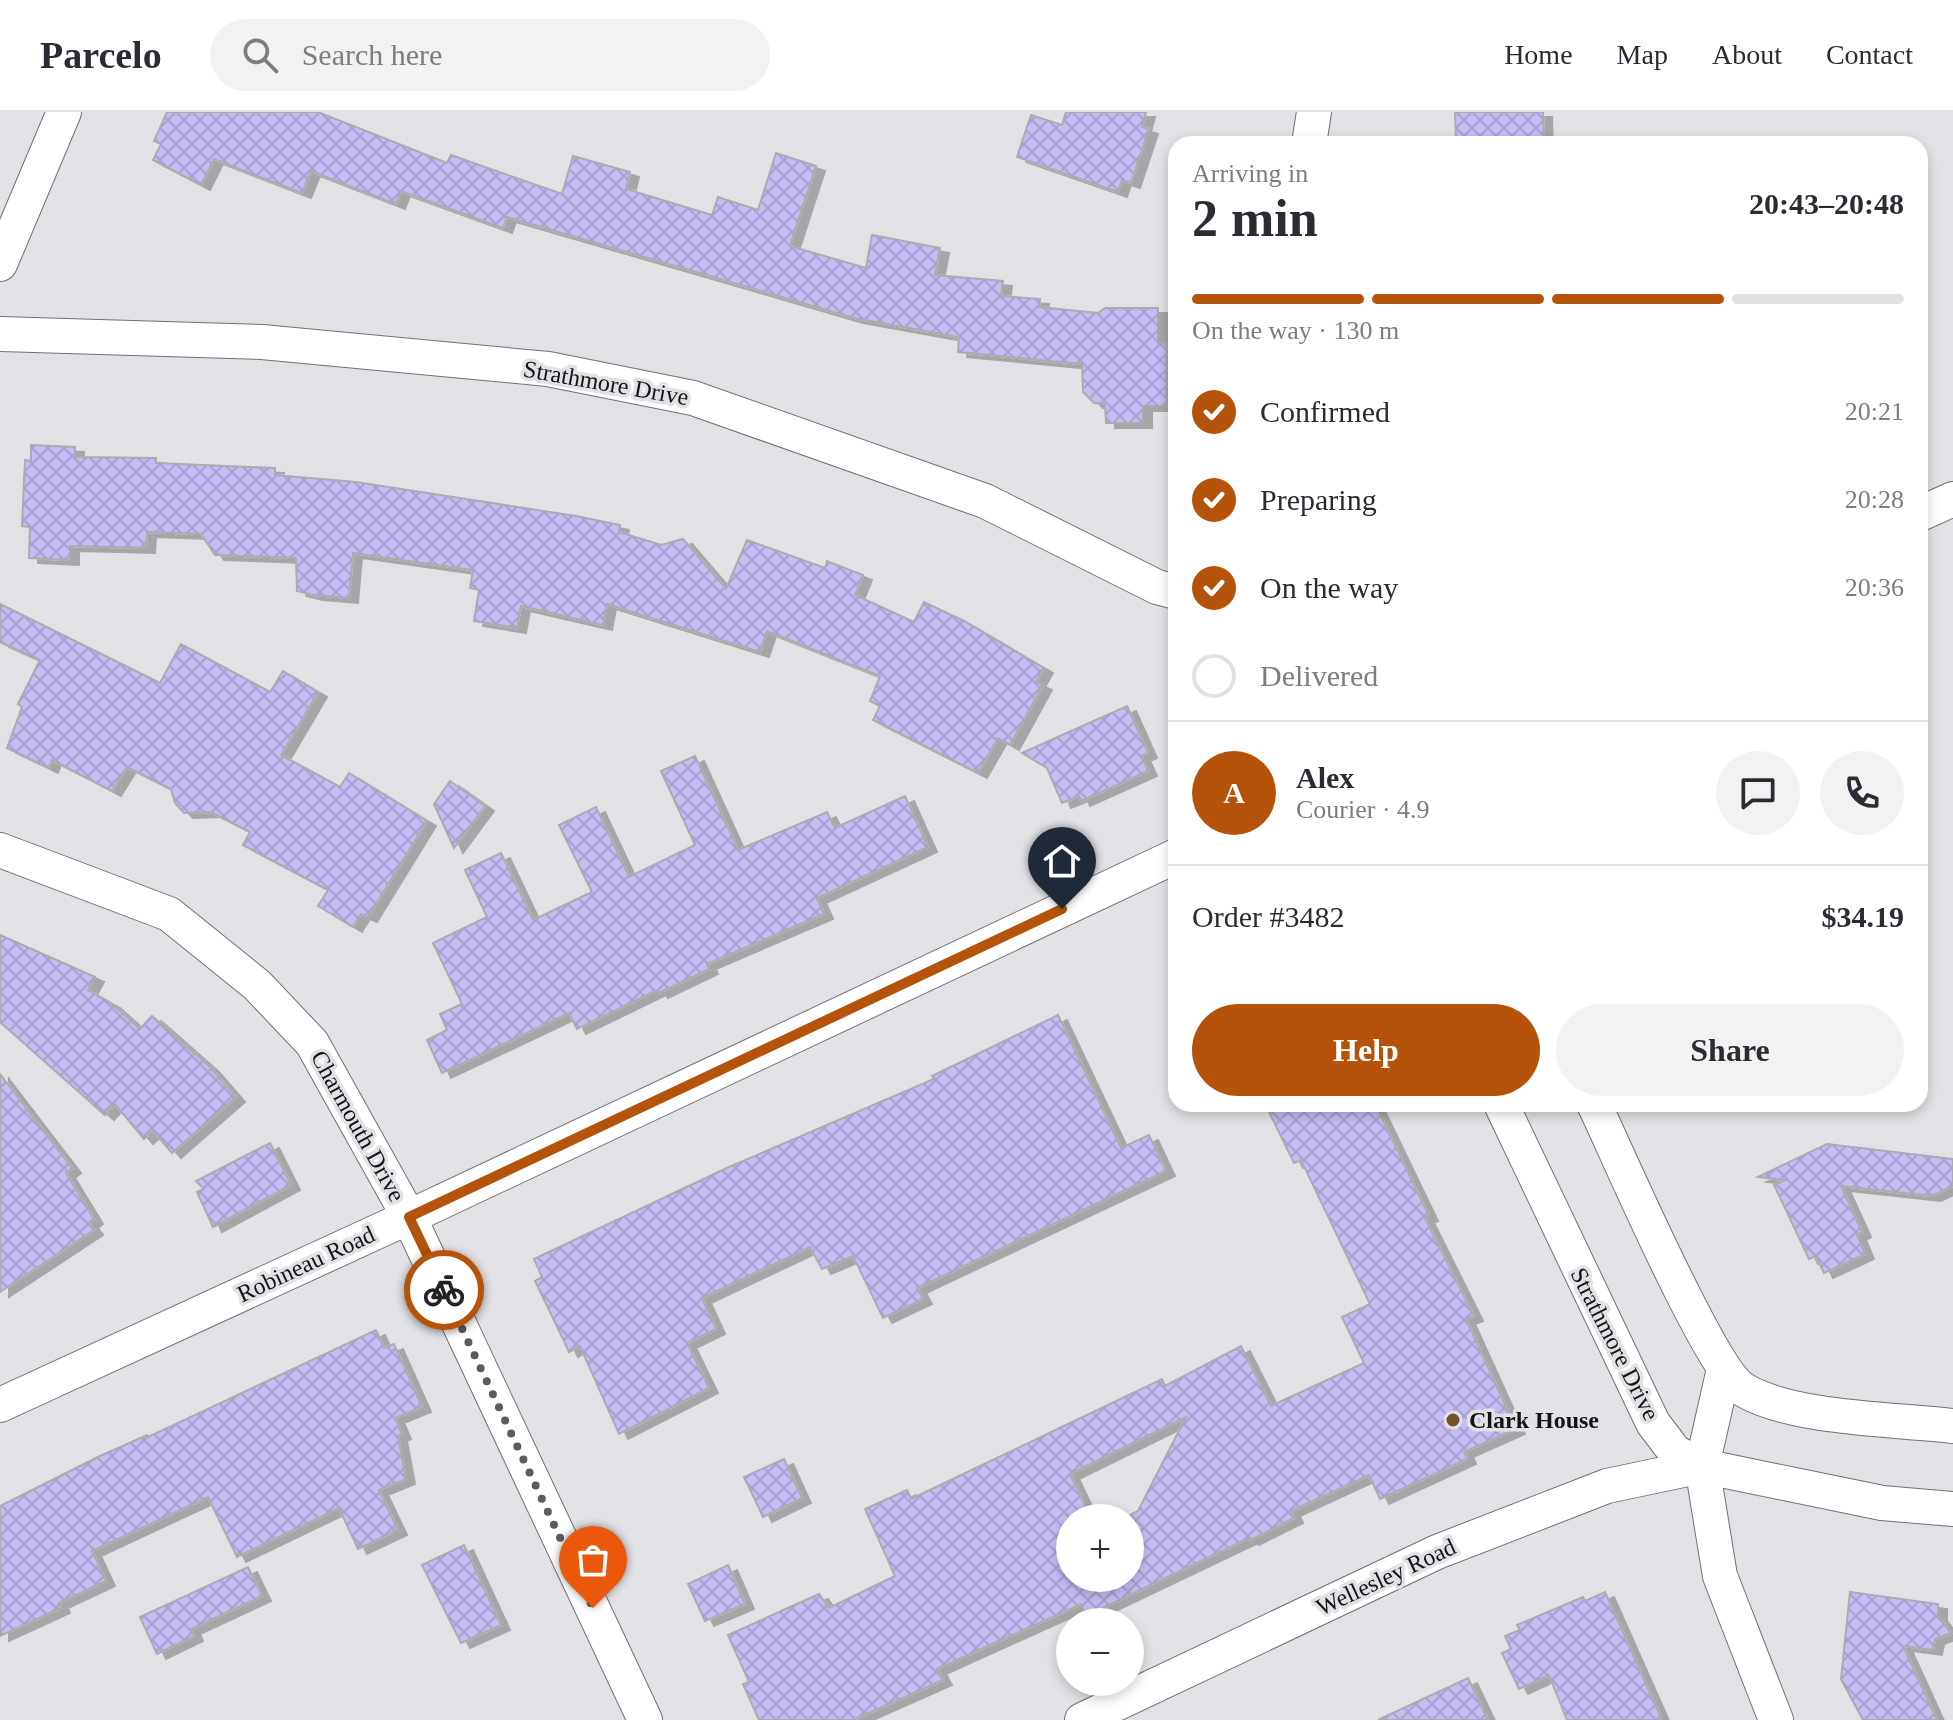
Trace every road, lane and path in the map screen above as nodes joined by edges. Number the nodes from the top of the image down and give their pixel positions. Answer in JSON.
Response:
{"nodes":[{"id":1,"x":64,"y":112,"type":"edge"},
{"id":2,"x":1314,"y":112,"type":"edge"},
{"id":3,"x":1310,"y":136,"type":"edge"},
{"id":4,"x":0,"y":264,"type":"edge"},
{"id":5,"x":0,"y":334,"type":"edge"},
{"id":6,"x":1953,"y":499,"type":"edge"},
{"id":7,"x":1928,"y":510,"type":"edge"},
{"id":8,"x":1168,"y":590,"type":"edge"},
{"id":9,"x":0,"y":850,"type":"edge"},
{"id":10,"x":1168,"y":860,"type":"edge"},
{"id":11,"x":1505,"y":1112,"type":"edge"},
{"id":12,"x":1598,"y":1112,"type":"edge"},
{"id":13,"x":409,"y":1217,"type":"junction"},
{"id":14,"x":1724,"y":1369,"type":"junction"},
{"id":15,"x":0,"y":1405,"type":"edge"},
{"id":16,"x":1953,"y":1426,"type":"edge"},
{"id":17,"x":1702,"y":1466,"type":"junction"},
{"id":18,"x":1953,"y":1509,"type":"edge"},
{"id":19,"x":645,"y":1720,"type":"edge"},
{"id":20,"x":1082,"y":1720,"type":"edge"},
{"id":21,"x":1776,"y":1720,"type":"edge"}],
"edges":[{"from":1,"to":4,"type":"street"},
{"from":2,"to":3,"type":"street"},
{"from":5,"to":8,"type":"street","name":"Strathmore Drive"},
{"from":6,"to":7,"type":"street"},
{"from":9,"to":13,"type":"street","name":"Charmouth Drive"},
{"from":10,"to":13,"type":"street","name":"Robineau Road"},
{"from":11,"to":17,"type":"street","name":"Strathmore Drive"},
{"from":12,"to":14,"type":"street"},
{"from":13,"to":15,"type":"street","name":"Robineau Road"},
{"from":13,"to":19,"type":"street","name":"Charmouth Drive"},
{"from":14,"to":16,"type":"street"},
{"from":14,"to":17,"type":"street"},
{"from":17,"to":18,"type":"street","name":"Strathmore Drive"},
{"from":17,"to":20,"type":"street","name":"Wellesley Road"},
{"from":17,"to":21,"type":"street"}]}
